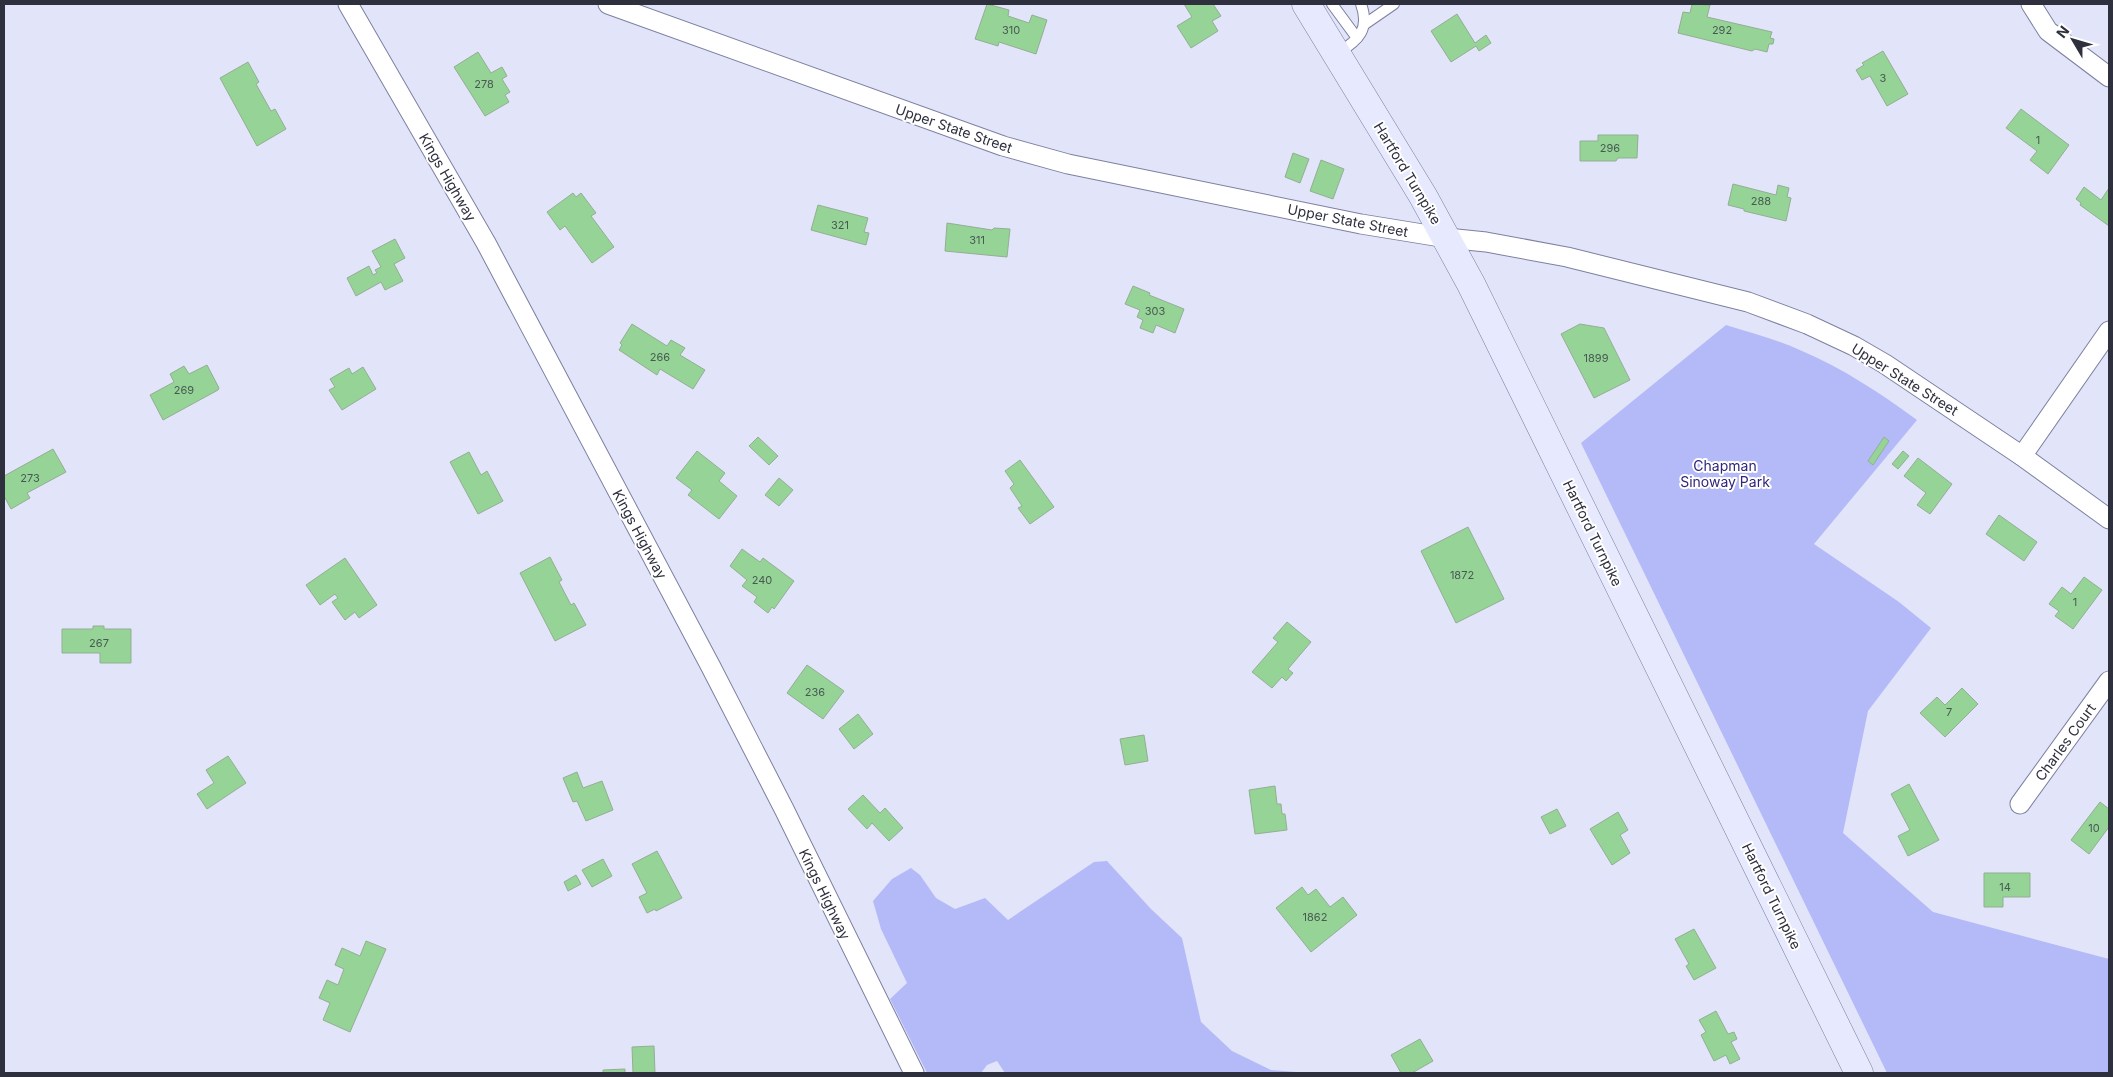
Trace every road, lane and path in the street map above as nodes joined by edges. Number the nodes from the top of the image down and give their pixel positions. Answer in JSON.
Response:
{"nodes":[{"id":1,"x":348,"y":4,"type":"edge"},
{"id":2,"x":608,"y":4,"type":"edge"},
{"id":3,"x":1306,"y":4,"type":"edge"},
{"id":4,"x":1332,"y":4,"type":"edge"},
{"id":5,"x":1361,"y":4,"type":"edge"},
{"id":6,"x":1394,"y":4,"type":"edge"},
{"id":7,"x":2030,"y":4,"type":"edge"},
{"id":8,"x":1365,"y":24,"type":"junction"},
{"id":9,"x":1347,"y":46,"type":"junction"},
{"id":10,"x":2109,"y":77,"type":"edge"},
{"id":11,"x":1447,"y":238,"type":"junction"},
{"id":12,"x":2109,"y":331,"type":"edge"},
{"id":13,"x":2022,"y":456,"type":"junction"},
{"id":14,"x":2109,"y":519,"type":"edge"},
{"id":15,"x":2109,"y":681,"type":"edge"},
{"id":16,"x":2020,"y":804,"type":"dead end"},
{"id":17,"x":914,"y":1073,"type":"edge"},
{"id":18,"x":1859,"y":1073,"type":"edge"}],
"edges":[{"from":1,"to":17,"type":"street","name":"Kings Highway"},
{"from":2,"to":11,"type":"street","name":"Upper State Street"},
{"from":3,"to":9,"type":"main road","name":"Hartford Turnpike"},
{"from":4,"to":9,"type":"lane"},
{"from":5,"to":8,"type":"lane"},
{"from":6,"to":8,"type":"lane"},
{"from":7,"to":10,"type":"street"},
{"from":8,"to":9,"type":"lane"},
{"from":9,"to":11,"type":"main road","name":"Hartford Turnpike"},
{"from":11,"to":13,"type":"street","name":"Upper State Street"},
{"from":11,"to":18,"type":"main road","name":"Hartford Turnpike"},
{"from":12,"to":13,"type":"street"},
{"from":13,"to":14,"type":"street","name":"Upper State Street"},
{"from":15,"to":16,"type":"street","name":"Charles Court"}]}
